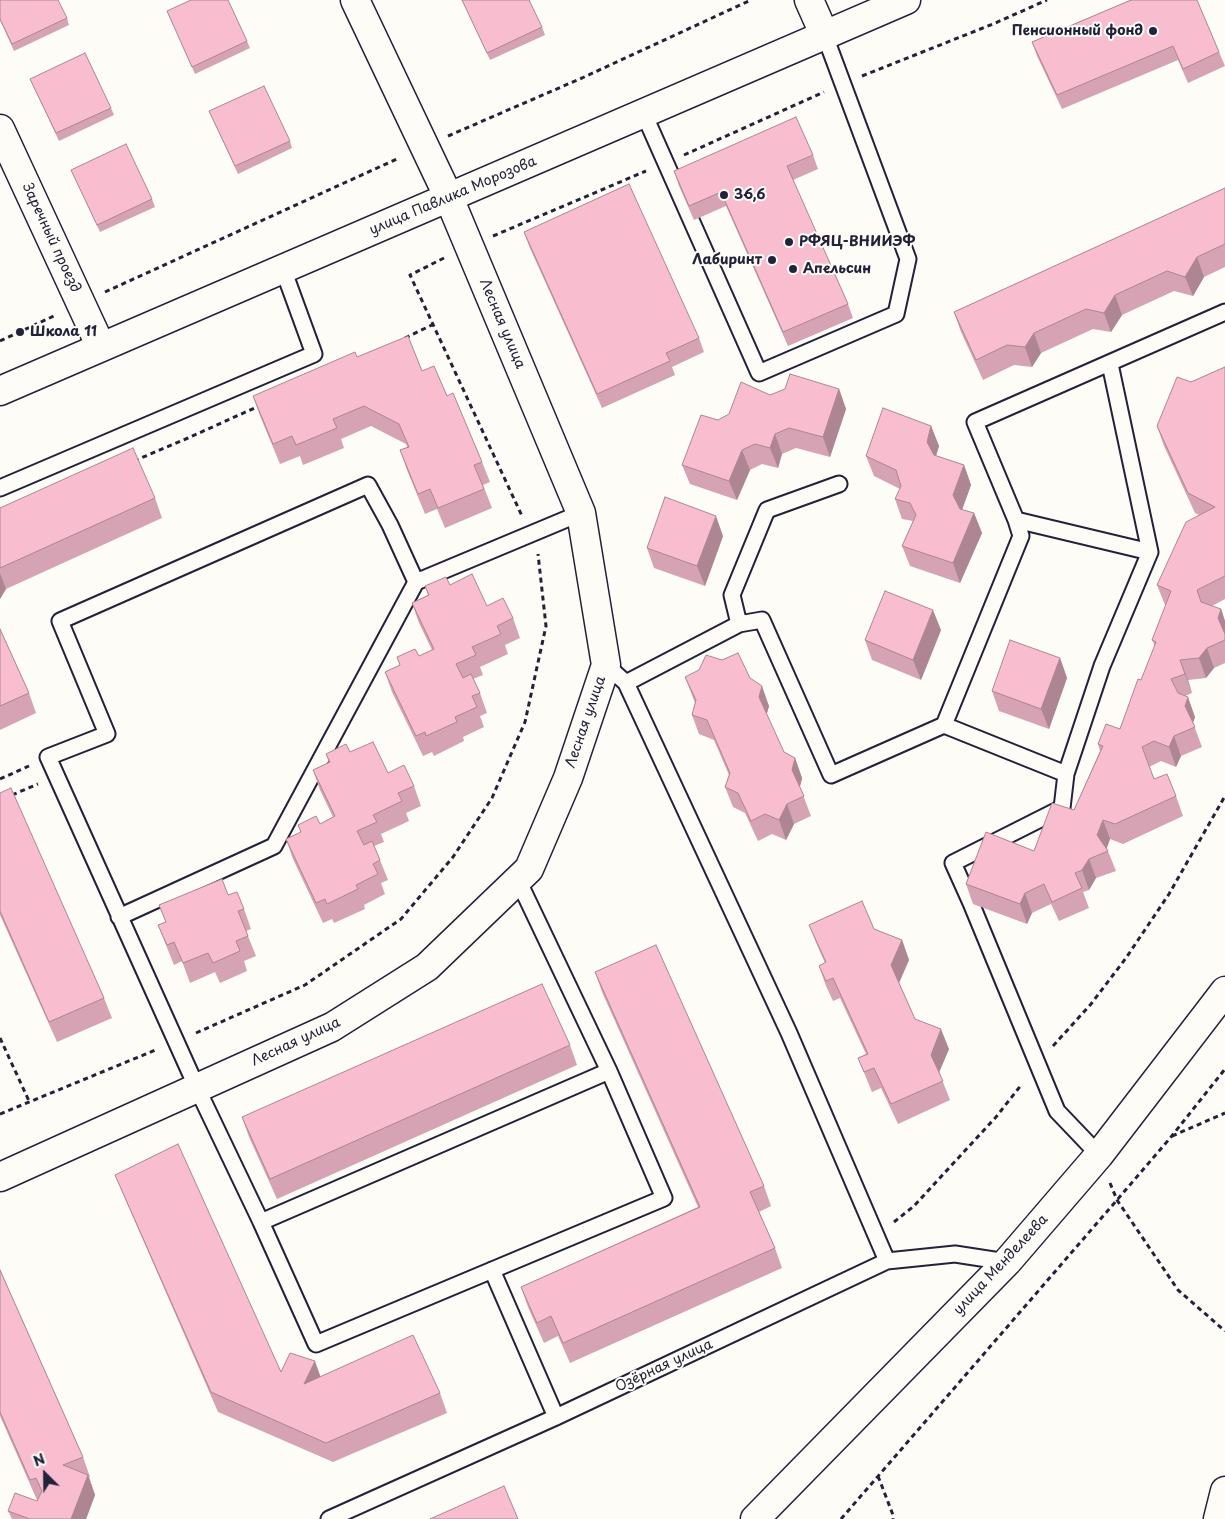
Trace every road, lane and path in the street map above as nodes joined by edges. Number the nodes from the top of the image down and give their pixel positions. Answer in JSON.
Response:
{"nodes":[{"id":1,"x":355,"y":0,"type":"edge"},
{"id":2,"x":751,"y":0,"type":"edge"},
{"id":3,"x":809,"y":0,"type":"edge"},
{"id":4,"x":906,"y":0,"type":"edge"},
{"id":5,"x":825,"y":36,"type":"junction"},
{"id":6,"x":644,"y":114,"type":"junction"},
{"id":7,"x":0,"y":129,"type":"edge"},
{"id":8,"x":425,"y":146,"type":"junction"},
{"id":9,"x":449,"y":198,"type":"junction"},
{"id":10,"x":283,"y":269,"type":"junction"},
{"id":11,"x":81,"y":304,"type":"junction"},
{"id":12,"x":1225,"y":312,"type":"edge"},
{"id":13,"x":434,"y":324,"type":"dead end"},
{"id":14,"x":0,"y":341,"type":"edge"},
{"id":15,"x":399,"y":341,"type":"edge"},
{"id":16,"x":101,"y":347,"type":"junction"},
{"id":17,"x":1110,"y":364,"type":"junction"},
{"id":18,"x":0,"y":391,"type":"edge"},
{"id":19,"x":267,"y":402,"type":"edge"},
{"id":20,"x":125,"y":464,"type":"edge"},
{"id":21,"x":839,"y":484,"type":"dead end"},
{"id":22,"x":0,"y":488,"type":"edge"},
{"id":23,"x":581,"y":513,"type":"junction"},
{"id":24,"x":1016,"y":520,"type":"junction"},
{"id":25,"x":1150,"y":552,"type":"junction"},
{"id":26,"x":416,"y":582,"type":"junction"},
{"id":27,"x":739,"y":624,"type":"junction"},
{"id":28,"x":606,"y":665,"type":"junction"},
{"id":29,"x":626,"y":683,"type":"junction"},
{"id":30,"x":944,"y":725,"type":"junction"},
{"id":31,"x":48,"y":757,"type":"junction"},
{"id":32,"x":1066,"y":774,"type":"junction"},
{"id":33,"x":56,"y":776,"type":"junction"},
{"id":34,"x":0,"y":779,"type":"edge"},
{"id":35,"x":1225,"y":796,"type":"edge"},
{"id":36,"x":8,"y":797,"type":"edge"},
{"id":37,"x":518,"y":880,"type":"junction"},
{"id":38,"x":119,"y":917,"type":"junction"},
{"id":39,"x":1225,"y":991,"type":"edge"},
{"id":40,"x":0,"y":1038,"type":"edge"},
{"id":41,"x":1038,"y":1063,"type":"junction"},
{"id":42,"x":1225,"y":1068,"type":"edge"},
{"id":43,"x":609,"y":1072,"type":"junction"},
{"id":44,"x":197,"y":1088,"type":"junction"},
{"id":45,"x":28,"y":1101,"type":"dead end"},
{"id":46,"x":1225,"y":1114,"type":"edge"},
{"id":47,"x":1171,"y":1137,"type":"junction"},
{"id":48,"x":1099,"y":1155,"type":"junction"},
{"id":49,"x":0,"y":1177,"type":"edge"},
{"id":50,"x":1117,"y":1200,"type":"junction"},
{"id":51,"x":261,"y":1222,"type":"junction"},
{"id":52,"x":877,"y":1236,"type":"junction"},
{"id":53,"x":887,"y":1260,"type":"junction"},
{"id":54,"x":1007,"y":1262,"type":"junction"},
{"id":55,"x":492,"y":1270,"type":"junction"},
{"id":56,"x":1225,"y":1331,"type":"edge"},
{"id":57,"x":556,"y":1417,"type":"junction"},
{"id":58,"x":878,"y":1476,"type":"junction"},
{"id":59,"x":1225,"y":1491,"type":"edge"},
{"id":60,"x":329,"y":1519,"type":"edge"},
{"id":61,"x":755,"y":1519,"type":"edge"},
{"id":62,"x":841,"y":1519,"type":"edge"},
{"id":63,"x":892,"y":1519,"type":"edge"},
{"id":64,"x":1218,"y":1519,"type":"edge"}],
"edges":[{"from":1,"to":8,"type":"street","name":"Лесная улица"},
{"from":2,"to":8,"type":"path"},
{"from":3,"to":5,"type":"street"},
{"from":4,"to":5,"type":"street","name":"улица Павлика Морозова"},
{"from":5,"to":6,"type":"street","name":"улица Павлика Морозова"},
{"from":5,"to":6,"type":"lane"},
{"from":6,"to":9,"type":"street","name":"улица Павлика Морозова"},
{"from":7,"to":11,"type":"street","name":"Заречный проезд"},
{"from":8,"to":9,"type":"street","name":"Лесная улица"},
{"from":8,"to":11,"type":"path"},
{"from":9,"to":10,"type":"street","name":"улица Павлика Морозова"},
{"from":9,"to":23,"type":"street","name":"Лесная улица"},
{"from":10,"to":16,"type":"street","name":"улица Павлика Морозова"},
{"from":10,"to":22,"type":"lane"},
{"from":11,"to":14,"type":"path"},
{"from":11,"to":16,"type":"street","name":"Заречный проезд"},
{"from":12,"to":17,"type":"lane"},
{"from":13,"to":15,"type":"path"},
{"from":16,"to":18,"type":"street","name":"улица Павлика Морозова"},
{"from":17,"to":24,"type":"lane"},
{"from":17,"to":25,"type":"lane"},
{"from":19,"to":20,"type":"path"},
{"from":21,"to":27,"type":"lane"},
{"from":23,"to":26,"type":"lane"},
{"from":23,"to":28,"type":"street","name":"Лесная улица"},
{"from":24,"to":25,"type":"lane"},
{"from":24,"to":30,"type":"lane"},
{"from":25,"to":32,"type":"lane"},
{"from":26,"to":31,"type":"lane"},
{"from":26,"to":38,"type":"lane"},
{"from":27,"to":29,"type":"lane"},
{"from":27,"to":30,"type":"lane"},
{"from":28,"to":29,"type":"lane"},
{"from":28,"to":37,"type":"street","name":"Лесная улица"},
{"from":29,"to":52,"type":"lane"},
{"from":30,"to":32,"type":"lane"},
{"from":31,"to":33,"type":"lane"},
{"from":31,"to":34,"type":"path"},
{"from":32,"to":41,"type":"lane"},
{"from":33,"to":36,"type":"path"},
{"from":33,"to":38,"type":"lane"},
{"from":35,"to":41,"type":"path"},
{"from":37,"to":43,"type":"lane"},
{"from":37,"to":44,"type":"street","name":"Лесная улица"},
{"from":38,"to":44,"type":"lane"},
{"from":39,"to":48,"type":"street","name":"улица Менделеева"},
{"from":40,"to":45,"type":"path"},
{"from":41,"to":48,"type":"lane"},
{"from":41,"to":52,"type":"path"},
{"from":42,"to":47,"type":"path"},
{"from":43,"to":51,"type":"lane"},
{"from":43,"to":55,"type":"lane"},
{"from":44,"to":49,"type":"street","name":"Лесная улица"},
{"from":44,"to":51,"type":"lane"},
{"from":46,"to":47,"type":"path"},
{"from":47,"to":50,"type":"path"},
{"from":48,"to":50,"type":"path"},
{"from":48,"to":54,"type":"street","name":"улица Менделеева"},
{"from":50,"to":56,"type":"path"},
{"from":50,"to":58,"type":"path"},
{"from":51,"to":55,"type":"lane"},
{"from":52,"to":53,"type":"lane"},
{"from":53,"to":54,"type":"lane","name":"Озёрная улица"},
{"from":53,"to":57,"type":"lane","name":"Озёрная улица"},
{"from":54,"to":61,"type":"street","name":"улица Менделеева"},
{"from":55,"to":57,"type":"lane"},
{"from":57,"to":60,"type":"lane","name":"Озёрная улица"},
{"from":58,"to":62,"type":"path"},
{"from":58,"to":63,"type":"path"},
{"from":59,"to":64,"type":"street"}]}
